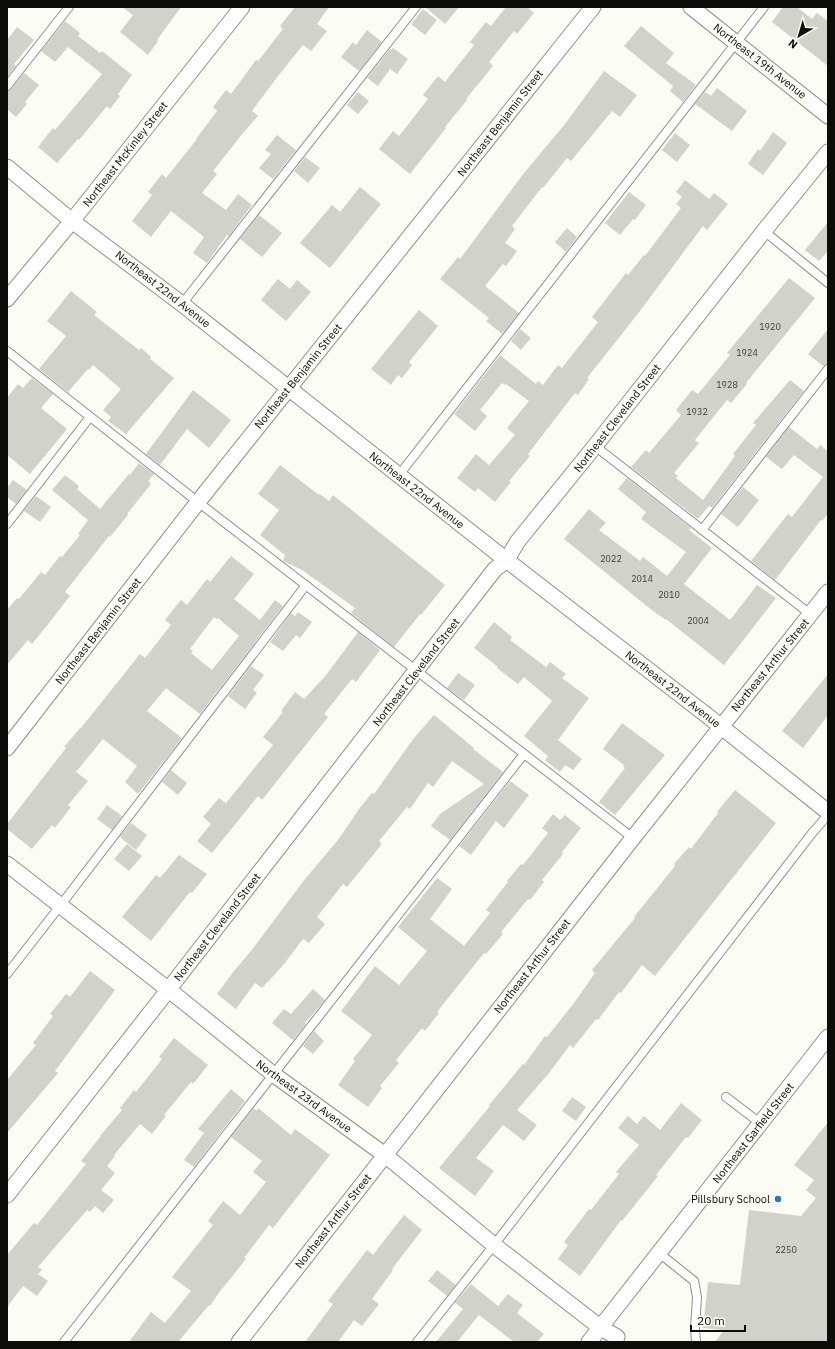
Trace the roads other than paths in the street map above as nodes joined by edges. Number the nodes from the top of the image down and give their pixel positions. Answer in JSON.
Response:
{"nodes":[{"id":1,"x":69,"y":7,"type":"edge"},
{"id":2,"x":242,"y":7,"type":"edge"},
{"id":3,"x":416,"y":7,"type":"edge"},
{"id":4,"x":592,"y":7,"type":"edge"},
{"id":5,"x":691,"y":7,"type":"edge"},
{"id":6,"x":764,"y":7,"type":"edge"},
{"id":7,"x":736,"y":42,"type":"junction"},
{"id":8,"x":7,"y":86,"type":"edge"},
{"id":9,"x":828,"y":116,"type":"edge"},
{"id":10,"x":828,"y":152,"type":"edge"},
{"id":11,"x":7,"y":167,"type":"edge"},
{"id":12,"x":72,"y":221,"type":"junction"},
{"id":13,"x":764,"y":231,"type":"junction"},
{"id":14,"x":828,"y":283,"type":"edge"},
{"id":15,"x":7,"y":299,"type":"edge"},
{"id":16,"x":182,"y":304,"type":"junction"},
{"id":17,"x":7,"y":351,"type":"edge"},
{"id":18,"x":828,"y":369,"type":"edge"},
{"id":19,"x":289,"y":388,"type":"junction"},
{"id":20,"x":90,"y":417,"type":"junction"},
{"id":21,"x":596,"y":446,"type":"junction"},
{"id":22,"x":399,"y":475,"type":"junction"},
{"id":23,"x":198,"y":502,"type":"junction"},
{"id":24,"x":7,"y":524,"type":"edge"},
{"id":25,"x":702,"y":530,"type":"junction"},
{"id":26,"x":506,"y":560,"type":"junction"},
{"id":27,"x":306,"y":585,"type":"junction"},
{"id":28,"x":828,"y":592,"type":"edge"},
{"id":29,"x":810,"y":614,"type":"junction"},
{"id":30,"x":417,"y":671,"type":"junction"},
{"id":31,"x":721,"y":727,"type":"junction"},
{"id":32,"x":7,"y":748,"type":"edge"},
{"id":33,"x":524,"y":754,"type":"junction"},
{"id":34,"x":828,"y":813,"type":"edge"},
{"id":35,"x":633,"y":838,"type":"junction"},
{"id":36,"x":7,"y":864,"type":"edge"},
{"id":37,"x":60,"y":906,"type":"junction"},
{"id":38,"x":7,"y":974,"type":"edge"},
{"id":39,"x":168,"y":990,"type":"junction"},
{"id":40,"x":828,"y":1038,"type":"edge"},
{"id":41,"x":273,"y":1074,"type":"junction"},
{"id":42,"x":726,"y":1097,"type":"dead end"},
{"id":43,"x":760,"y":1123,"type":"junction"},
{"id":44,"x":385,"y":1155,"type":"junction"},
{"id":45,"x":7,"y":1195,"type":"edge"},
{"id":46,"x":494,"y":1244,"type":"junction"},
{"id":47,"x":659,"y":1253,"type":"junction"},
{"id":48,"x":600,"y":1328,"type":"junction"},
{"id":49,"x":617,"y":1337,"type":"dead end"},
{"id":50,"x":64,"y":1342,"type":"edge"},
{"id":51,"x":239,"y":1342,"type":"edge"},
{"id":52,"x":417,"y":1342,"type":"edge"},
{"id":53,"x":589,"y":1342,"type":"edge"},
{"id":54,"x":696,"y":1342,"type":"edge"}],
"edges":[{"from":1,"to":8,"type":"lane"},
{"from":2,"to":12,"type":"street","name":"Northeast McKinley Street"},
{"from":3,"to":16,"type":"lane"},
{"from":4,"to":19,"type":"street","name":"Northeast Benjamin Street"},
{"from":5,"to":7,"type":"street","name":"Northeast 19th Avenue"},
{"from":6,"to":7,"type":"lane"},
{"from":7,"to":9,"type":"street","name":"Northeast 19th Avenue"},
{"from":7,"to":22,"type":"lane"},
{"from":10,"to":13,"type":"street","name":"Northeast Cleveland Street"},
{"from":11,"to":12,"type":"street","name":"Northeast 22nd Avenue"},
{"from":12,"to":15,"type":"street","name":"Northeast McKinley Street"},
{"from":12,"to":16,"type":"street","name":"Northeast 22nd Avenue"},
{"from":13,"to":14,"type":"lane"},
{"from":13,"to":21,"type":"street","name":"Northeast Cleveland Street"},
{"from":16,"to":19,"type":"street","name":"Northeast 22nd Avenue"},
{"from":17,"to":20,"type":"lane"},
{"from":18,"to":25,"type":"lane"},
{"from":19,"to":22,"type":"street","name":"Northeast 22nd Avenue"},
{"from":19,"to":23,"type":"street","name":"Northeast Benjamin Street"},
{"from":20,"to":23,"type":"lane"},
{"from":20,"to":24,"type":"lane"},
{"from":21,"to":25,"type":"lane"},
{"from":21,"to":26,"type":"street","name":"Northeast Cleveland Street"},
{"from":22,"to":26,"type":"street","name":"Northeast 22nd Avenue"},
{"from":23,"to":27,"type":"lane"},
{"from":23,"to":32,"type":"street","name":"Northeast Benjamin Street"},
{"from":25,"to":29,"type":"lane"},
{"from":26,"to":30,"type":"street","name":"Northeast Cleveland Street"},
{"from":26,"to":31,"type":"street","name":"Northeast 22nd Avenue"},
{"from":27,"to":30,"type":"lane"},
{"from":27,"to":37,"type":"lane"},
{"from":28,"to":29,"type":"street","name":"Northeast Arthur Street"},
{"from":29,"to":31,"type":"street","name":"Northeast Arthur Street"},
{"from":30,"to":33,"type":"lane"},
{"from":30,"to":39,"type":"street","name":"Northeast Cleveland Street"},
{"from":31,"to":34,"type":"street","name":"Northeast 22nd Avenue"},
{"from":31,"to":35,"type":"street","name":"Northeast Arthur Street"},
{"from":33,"to":35,"type":"lane"},
{"from":33,"to":41,"type":"lane"},
{"from":34,"to":46,"type":"lane"},
{"from":35,"to":44,"type":"street","name":"Northeast Arthur Street"},
{"from":36,"to":37,"type":"street","name":"Northeast 23rd Avenue"},
{"from":37,"to":38,"type":"lane"},
{"from":37,"to":39,"type":"street","name":"Northeast 23rd Avenue"},
{"from":39,"to":41,"type":"street","name":"Northeast 23rd Avenue"},
{"from":39,"to":45,"type":"street","name":"Northeast Cleveland Street"},
{"from":40,"to":43,"type":"street","name":"Northeast Garfield Street"},
{"from":41,"to":44,"type":"street","name":"Northeast 23rd Avenue"},
{"from":41,"to":50,"type":"lane"},
{"from":42,"to":43,"type":"lane"},
{"from":43,"to":47,"type":"street","name":"Northeast Garfield Street"},
{"from":44,"to":46,"type":"street","name":"Northeast 23rd Avenue"},
{"from":44,"to":51,"type":"street","name":"Northeast Arthur Street"},
{"from":46,"to":48,"type":"street","name":"Northeast 23rd Avenue"},
{"from":46,"to":52,"type":"lane"},
{"from":47,"to":48,"type":"street","name":"Northeast Garfield Street"},
{"from":47,"to":54,"type":"lane"},
{"from":48,"to":49,"type":"street","name":"Northeast 23rd Avenue"},
{"from":48,"to":53,"type":"street","name":"Northeast Garfield Street"}]}
